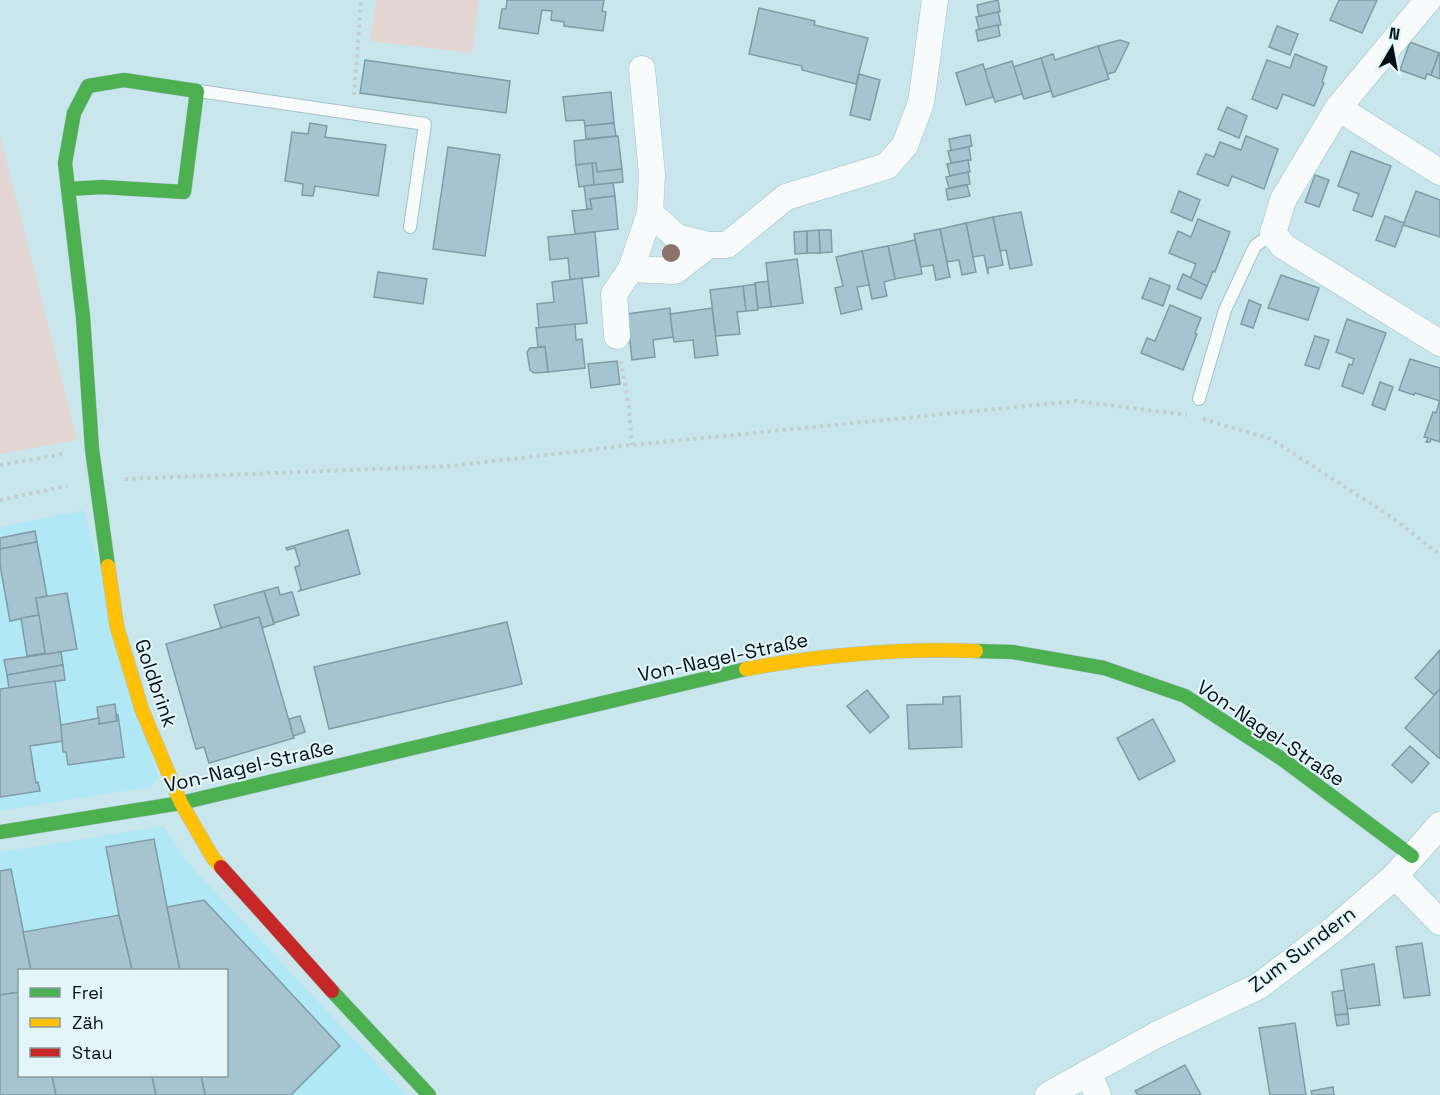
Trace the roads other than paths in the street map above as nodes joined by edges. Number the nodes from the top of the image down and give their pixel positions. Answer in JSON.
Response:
{"nodes":[{"id":1,"x":935,"y":0,"type":"edge"},
{"id":2,"x":1428,"y":0,"type":"edge"},
{"id":3,"x":642,"y":69,"type":"dead end"},
{"id":4,"x":197,"y":91,"type":"junction"},
{"id":5,"x":1338,"y":108,"type":"junction"},
{"id":6,"x":1440,"y":172,"type":"edge"},
{"id":7,"x":69,"y":189,"type":"junction"},
{"id":8,"x":650,"y":213,"type":"junction"},
{"id":9,"x":410,"y":227,"type":"dead end"},
{"id":10,"x":1273,"y":233,"type":"junction"},
{"id":11,"x":709,"y":245,"type":"junction"},
{"id":12,"x":631,"y":269,"type":"junction"},
{"id":13,"x":617,"y":336,"type":"road end"},
{"id":14,"x":1440,"y":343,"type":"edge"},
{"id":15,"x":1199,"y":399,"type":"dead end"},
{"id":16,"x":181,"y":803,"type":"junction"},
{"id":17,"x":1440,"y":825,"type":"edge"},
{"id":18,"x":0,"y":832,"type":"edge"},
{"id":19,"x":1412,"y":856,"type":"junction"},
{"id":20,"x":1395,"y":876,"type":"junction"},
{"id":21,"x":1440,"y":922,"type":"edge"},
{"id":22,"x":1093,"y":1085,"type":"edge"},
{"id":23,"x":429,"y":1095,"type":"edge"},
{"id":24,"x":1048,"y":1095,"type":"edge"}],
"edges":[{"from":1,"to":11,"type":"street"},
{"from":2,"to":5,"type":"street"},
{"from":3,"to":8,"type":"street"},
{"from":4,"to":7,"type":"street"},
{"from":4,"to":7,"type":"street","name":"Goldbrink"},
{"from":4,"to":9,"type":"lane"},
{"from":5,"to":6,"type":"street"},
{"from":5,"to":10,"type":"street"},
{"from":7,"to":16,"type":"street","name":"Goldbrink"},
{"from":8,"to":11,"type":"street"},
{"from":8,"to":12,"type":"street"},
{"from":10,"to":14,"type":"street"},
{"from":10,"to":15,"type":"lane"},
{"from":11,"to":12,"type":"street"},
{"from":12,"to":13,"type":"street"},
{"from":16,"to":18,"type":"street","name":"Von-Nagel-Straße"},
{"from":16,"to":19,"type":"street","name":"Von-Nagel-Straße"},
{"from":16,"to":23,"type":"street","name":"Goldbrink"},
{"from":17,"to":19,"type":"street","name":"Zum Sundern"},
{"from":19,"to":20,"type":"street","name":"Zum Sundern"},
{"from":20,"to":21,"type":"street"},
{"from":20,"to":22,"type":"street","name":"Zum Sundern"},
{"from":22,"to":24,"type":"street","name":"Zum Sundern"}]}
